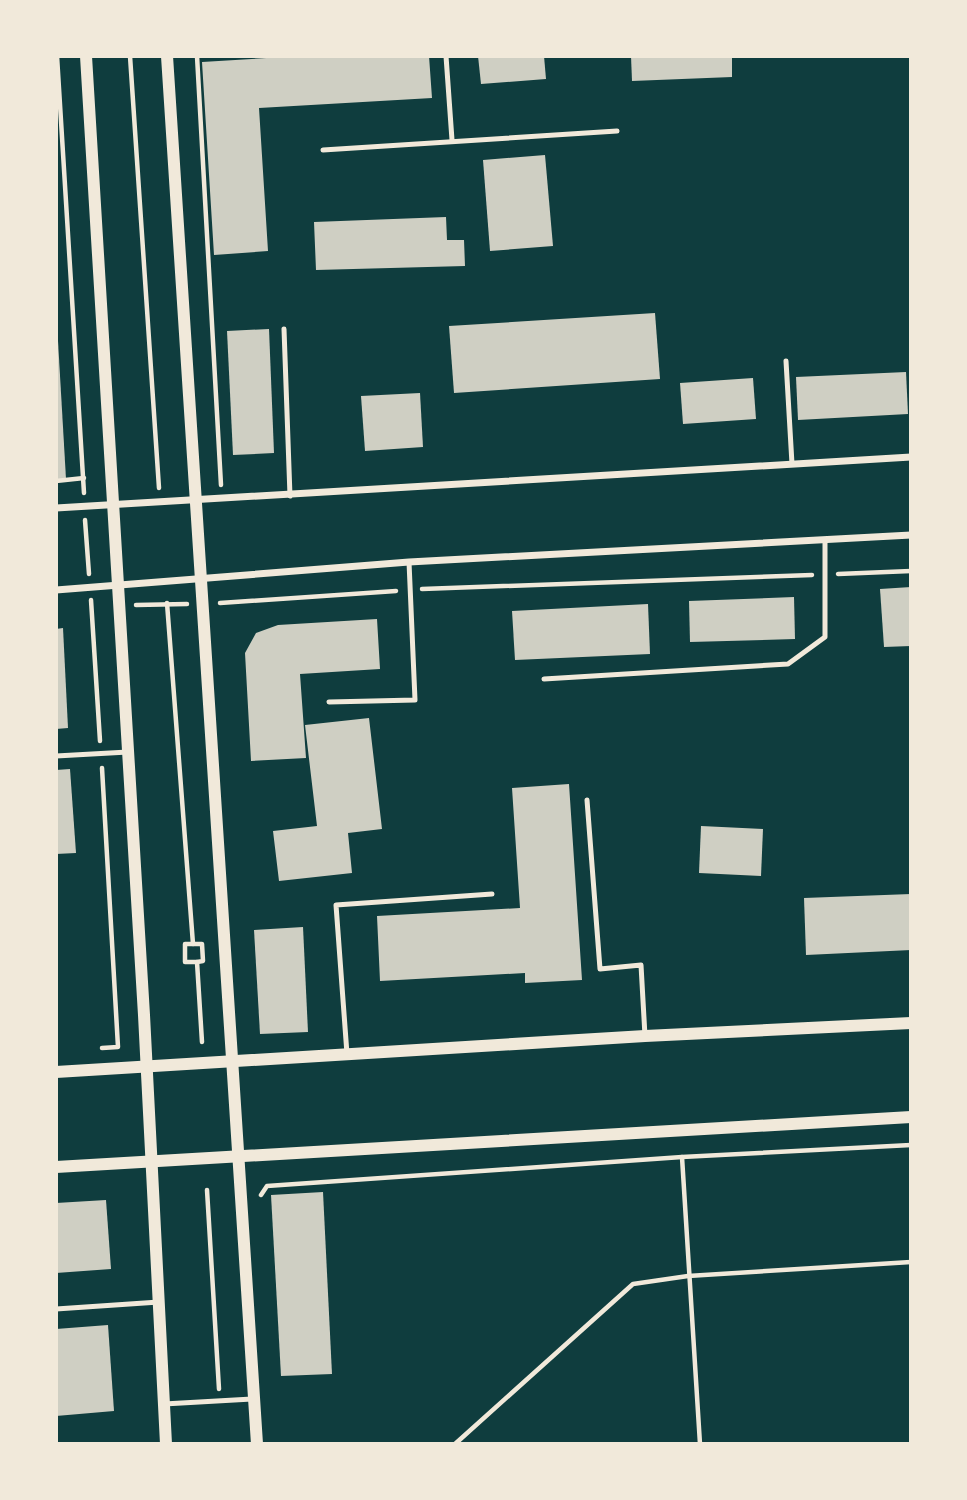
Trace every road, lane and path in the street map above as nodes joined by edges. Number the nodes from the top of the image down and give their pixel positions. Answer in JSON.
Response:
{"nodes":[{"id":1,"x":57,"y":56,"type":"edge"},
{"id":2,"x":86,"y":56,"type":"edge"},
{"id":3,"x":130,"y":56,"type":"edge"},
{"id":4,"x":167,"y":56,"type":"edge"},
{"id":5,"x":197,"y":56,"type":"edge"},
{"id":6,"x":446,"y":56,"type":"edge"},
{"id":7,"x":617,"y":131,"type":"dead end"},
{"id":8,"x":452,"y":140,"type":"junction"},
{"id":9,"x":323,"y":150,"type":"dead end"},
{"id":10,"x":284,"y":329,"type":"dead end"},
{"id":11,"x":786,"y":361,"type":"dead end"},
{"id":12,"x":911,"y":457,"type":"edge"},
{"id":13,"x":792,"y":464,"type":"junction"},
{"id":14,"x":84,"y":478,"type":"junction"},
{"id":15,"x":56,"y":481,"type":"edge"},
{"id":16,"x":290,"y":496,"type":"junction"},
{"id":17,"x":221,"y":499,"type":"junction"},
{"id":18,"x":196,"y":500,"type":"junction"},
{"id":19,"x":160,"y":502,"type":"junction"},
{"id":20,"x":114,"y":505,"type":"junction"},
{"id":21,"x":85,"y":506,"type":"junction"},
{"id":22,"x":56,"y":508,"type":"edge"},
{"id":23,"x":911,"y":535,"type":"edge"},
{"id":24,"x":825,"y":540,"type":"junction"},
{"id":25,"x":409,"y":562,"type":"junction"},
{"id":26,"x":911,"y":571,"type":"edge"},
{"id":27,"x":825,"y":574,"type":"junction"},
{"id":28,"x":200,"y":579,"type":"junction"},
{"id":29,"x":166,"y":582,"type":"junction"},
{"id":30,"x":119,"y":585,"type":"junction"},
{"id":31,"x":90,"y":587,"type":"junction"},
{"id":32,"x":56,"y":590,"type":"edge"},
{"id":33,"x":410,"y":590,"type":"junction"},
{"id":34,"x":167,"y":603,"type":"junction"},
{"id":35,"x":120,"y":605,"type":"junction"},
{"id":36,"x":202,"y":605,"type":"junction"},
{"id":37,"x":92,"y":608,"type":"junction"},
{"id":38,"x":544,"y":679,"type":"dead end"},
{"id":39,"x":329,"y":702,"type":"dead end"},
{"id":40,"x":128,"y":752,"type":"junction"},
{"id":41,"x":101,"y":754,"type":"junction"},
{"id":42,"x":56,"y":756,"type":"edge"},
{"id":43,"x":587,"y":800,"type":"dead end"},
{"id":44,"x":492,"y":894,"type":"dead end"},
{"id":45,"x":193,"y":944,"type":"junction"},
{"id":46,"x":197,"y":962,"type":"junction"},
{"id":47,"x":911,"y":1023,"type":"edge"},
{"id":48,"x":645,"y":1036,"type":"junction"},
{"id":49,"x":202,"y":1042,"type":"dead end"},
{"id":50,"x":93,"y":1048,"type":"dead end"},
{"id":51,"x":347,"y":1054,"type":"junction"},
{"id":52,"x":232,"y":1060,"type":"junction"},
{"id":53,"x":147,"y":1066,"type":"junction"},
{"id":54,"x":56,"y":1072,"type":"edge"},
{"id":55,"x":911,"y":1117,"type":"edge"},
{"id":56,"x":911,"y":1145,"type":"edge"},
{"id":57,"x":239,"y":1155,"type":"junction"},
{"id":58,"x":681,"y":1157,"type":"junction"},
{"id":59,"x":153,"y":1162,"type":"junction"},
{"id":60,"x":56,"y":1167,"type":"edge"},
{"id":61,"x":207,"y":1190,"type":"dead end"},
{"id":62,"x":260,"y":1196,"type":"dead end"},
{"id":63,"x":911,"y":1262,"type":"edge"},
{"id":64,"x":688,"y":1276,"type":"junction"},
{"id":65,"x":159,"y":1302,"type":"junction"},
{"id":66,"x":56,"y":1309,"type":"edge"},
{"id":67,"x":254,"y":1399,"type":"junction"},
{"id":68,"x":220,"y":1401,"type":"junction"},
{"id":69,"x":164,"y":1404,"type":"junction"},
{"id":70,"x":166,"y":1444,"type":"edge"},
{"id":71,"x":257,"y":1444,"type":"edge"},
{"id":72,"x":455,"y":1444,"type":"edge"},
{"id":73,"x":700,"y":1444,"type":"edge"}],
"edges":[{"from":1,"to":14,"type":"path"},
{"from":2,"to":20,"type":"street"},
{"from":3,"to":19,"type":"path"},
{"from":4,"to":18,"type":"street"},
{"from":5,"to":17,"type":"path"},
{"from":6,"to":8,"type":"lane"},
{"from":7,"to":8,"type":"lane"},
{"from":8,"to":9,"type":"lane"},
{"from":10,"to":16,"type":"lane"},
{"from":11,"to":13,"type":"lane"},
{"from":12,"to":13,"type":"street"},
{"from":13,"to":16,"type":"street"},
{"from":14,"to":15,"type":"path"},
{"from":14,"to":21,"type":"path"},
{"from":16,"to":17,"type":"street"},
{"from":17,"to":18,"type":"street"},
{"from":18,"to":19,"type":"street"},
{"from":18,"to":28,"type":"street"},
{"from":19,"to":20,"type":"street"},
{"from":20,"to":21,"type":"street"},
{"from":20,"to":30,"type":"street"},
{"from":21,"to":22,"type":"street"},
{"from":21,"to":31,"type":"path"},
{"from":23,"to":24,"type":"street"},
{"from":24,"to":25,"type":"street"},
{"from":24,"to":27,"type":"lane"},
{"from":25,"to":28,"type":"street"},
{"from":25,"to":33,"type":"lane"},
{"from":26,"to":27,"type":"path"},
{"from":27,"to":33,"type":"path"},
{"from":27,"to":38,"type":"lane"},
{"from":28,"to":29,"type":"street"},
{"from":28,"to":36,"type":"street"},
{"from":29,"to":30,"type":"street"},
{"from":29,"to":34,"type":"path"},
{"from":30,"to":31,"type":"street"},
{"from":30,"to":35,"type":"street"},
{"from":31,"to":32,"type":"street"},
{"from":31,"to":37,"type":"path"},
{"from":33,"to":36,"type":"path"},
{"from":33,"to":39,"type":"lane"},
{"from":34,"to":35,"type":"path"},
{"from":34,"to":36,"type":"path"},
{"from":34,"to":45,"type":"path"},
{"from":35,"to":37,"type":"path"},
{"from":35,"to":40,"type":"street"},
{"from":36,"to":52,"type":"street"},
{"from":37,"to":41,"type":"path"},
{"from":40,"to":41,"type":"lane"},
{"from":40,"to":53,"type":"street"},
{"from":41,"to":42,"type":"lane"},
{"from":41,"to":50,"type":"path"},
{"from":43,"to":48,"type":"lane"},
{"from":44,"to":51,"type":"lane"},
{"from":45,"to":46,"type":"path"},
{"from":45,"to":46,"type":"path"},
{"from":46,"to":49,"type":"path"},
{"from":47,"to":48,"type":"street"},
{"from":48,"to":51,"type":"street"},
{"from":51,"to":52,"type":"street"},
{"from":52,"to":53,"type":"street"},
{"from":52,"to":57,"type":"street"},
{"from":53,"to":54,"type":"street"},
{"from":53,"to":59,"type":"street"},
{"from":55,"to":57,"type":"street"},
{"from":56,"to":58,"type":"path"},
{"from":57,"to":59,"type":"street"},
{"from":57,"to":67,"type":"street"},
{"from":58,"to":62,"type":"path"},
{"from":58,"to":64,"type":"path"},
{"from":59,"to":60,"type":"street"},
{"from":59,"to":65,"type":"street"},
{"from":61,"to":68,"type":"path"},
{"from":63,"to":64,"type":"path"},
{"from":64,"to":72,"type":"path"},
{"from":64,"to":73,"type":"path"},
{"from":65,"to":66,"type":"lane"},
{"from":65,"to":69,"type":"street"},
{"from":67,"to":68,"type":"lane"},
{"from":67,"to":71,"type":"street"},
{"from":68,"to":69,"type":"lane"},
{"from":69,"to":70,"type":"street"}]}
